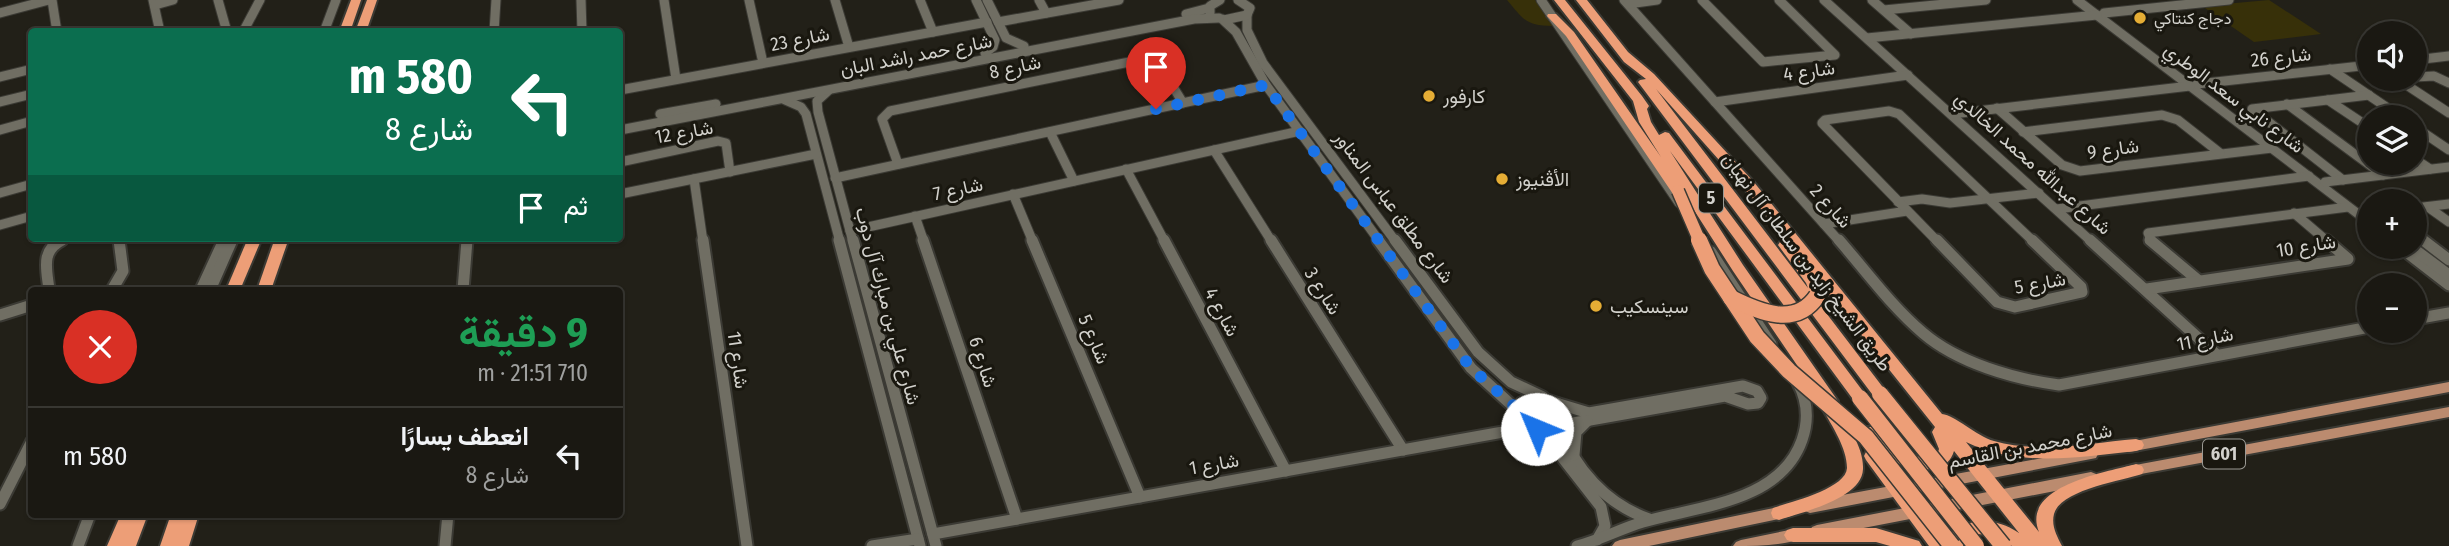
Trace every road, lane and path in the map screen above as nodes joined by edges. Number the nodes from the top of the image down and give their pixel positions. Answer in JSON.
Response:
{"nodes":[{"id":1,"x":51,"y":0,"type":"edge"},
{"id":2,"x":173,"y":0,"type":"edge"},
{"id":3,"x":218,"y":0,"type":"edge"},
{"id":4,"x":260,"y":0,"type":"edge"},
{"id":5,"x":336,"y":0,"type":"edge"},
{"id":6,"x":356,"y":0,"type":"edge"},
{"id":7,"x":372,"y":0,"type":"edge"},
{"id":8,"x":496,"y":0,"type":"edge"},
{"id":9,"x":581,"y":0,"type":"edge"},
{"id":10,"x":664,"y":0,"type":"edge"},
{"id":11,"x":749,"y":0,"type":"edge"},
{"id":12,"x":835,"y":0,"type":"edge"},
{"id":13,"x":920,"y":0,"type":"edge"},
{"id":14,"x":976,"y":0,"type":"edge"},
{"id":15,"x":987,"y":0,"type":"edge"},
{"id":16,"x":1039,"y":0,"type":"edge"},
{"id":17,"x":1119,"y":0,"type":"edge"},
{"id":18,"x":1219,"y":0,"type":"edge"},
{"id":19,"x":1238,"y":0,"type":"edge"},
{"id":20,"x":1250,"y":0,"type":"edge"},
{"id":21,"x":1541,"y":0,"type":"edge"},
{"id":22,"x":1559,"y":0,"type":"edge"},
{"id":23,"x":1657,"y":0,"type":"edge"},
{"id":24,"x":1716,"y":0,"type":"edge"},
{"id":25,"x":1779,"y":0,"type":"edge"},
{"id":26,"x":1824,"y":0,"type":"edge"},
{"id":27,"x":1872,"y":0,"type":"edge"},
{"id":28,"x":1986,"y":0,"type":"edge"},
{"id":29,"x":2077,"y":0,"type":"edge"},
{"id":30,"x":2087,"y":0,"type":"edge"},
{"id":31,"x":2228,"y":0,"type":"edge"},
{"id":32,"x":1703,"y":1,"type":"edge"},
{"id":33,"x":154,"y":2,"type":"edge"},
{"id":34,"x":1626,"y":2,"type":"edge"},
{"id":35,"x":1585,"y":3,"type":"edge"},
{"id":36,"x":1209,"y":8,"type":"junction"},
{"id":37,"x":1884,"y":10,"type":"junction"},
{"id":38,"x":0,"y":13,"type":"edge"},
{"id":39,"x":1046,"y":13,"type":"junction"},
{"id":40,"x":2101,"y":14,"type":"junction"},
{"id":41,"x":1247,"y":15,"type":"junction"},
{"id":42,"x":1194,"y":16,"type":"junction"},
{"id":43,"x":1552,"y":16,"type":"junction"},
{"id":44,"x":1221,"y":19,"type":"junction"},
{"id":45,"x":987,"y":22,"type":"junction"},
{"id":46,"x":998,"y":22,"type":"junction"},
{"id":47,"x":56,"y":28,"type":"edge"},
{"id":48,"x":159,"y":28,"type":"edge"},
{"id":49,"x":226,"y":28,"type":"edge"},
{"id":50,"x":245,"y":28,"type":"edge"},
{"id":51,"x":326,"y":28,"type":"edge"},
{"id":52,"x":346,"y":28,"type":"edge"},
{"id":53,"x":362,"y":28,"type":"edge"},
{"id":54,"x":494,"y":28,"type":"edge"},
{"id":55,"x":582,"y":28,"type":"edge"},
{"id":56,"x":1121,"y":30,"type":"junction"},
{"id":57,"x":933,"y":32,"type":"junction"},
{"id":58,"x":1004,"y":33,"type":"junction"},
{"id":59,"x":1911,"y":34,"type":"junction"},
{"id":60,"x":993,"y":36,"type":"junction"},
{"id":61,"x":1867,"y":38,"type":"junction"},
{"id":62,"x":1024,"y":46,"type":"junction"},
{"id":63,"x":849,"y":47,"type":"junction"},
{"id":64,"x":985,"y":53,"type":"junction"},
{"id":65,"x":1623,"y":54,"type":"junction"},
{"id":66,"x":2449,"y":56,"type":"edge"},
{"id":67,"x":2427,"y":59,"type":"edge"},
{"id":68,"x":763,"y":63,"type":"junction"},
{"id":69,"x":1263,"y":63,"type":"junction"},
{"id":70,"x":2357,"y":66,"type":"edge"},
{"id":71,"x":924,"y":69,"type":"junction"},
{"id":72,"x":2330,"y":69,"type":"junction"},
{"id":73,"x":28,"y":70,"type":"edge"},
{"id":74,"x":906,"y":72,"type":"junction"},
{"id":75,"x":1908,"y":75,"type":"junction"},
{"id":76,"x":2427,"y":76,"type":"edge"},
{"id":77,"x":0,"y":77,"type":"edge"},
{"id":78,"x":676,"y":79,"type":"junction"},
{"id":79,"x":2449,"y":83,"type":"edge"},
{"id":80,"x":1266,"y":85,"type":"junction"},
{"id":81,"x":2193,"y":85,"type":"junction"},
{"id":82,"x":839,"y":87,"type":"junction"},
{"id":83,"x":623,"y":89,"type":"edge"},
{"id":84,"x":2416,"y":91,"type":"edge"},
{"id":85,"x":28,"y":95,"type":"edge"},
{"id":86,"x":2368,"y":96,"type":"junction"},
{"id":87,"x":1638,"y":99,"type":"junction"},
{"id":88,"x":775,"y":100,"type":"junction"},
{"id":89,"x":2328,"y":100,"type":"junction"},
{"id":90,"x":0,"y":102,"type":"edge"},
{"id":91,"x":1715,"y":102,"type":"junction"},
{"id":92,"x":1183,"y":103,"type":"junction"},
{"id":93,"x":2287,"y":104,"type":"junction"},
{"id":94,"x":2382,"y":105,"type":"edge"},
{"id":95,"x":1678,"y":108,"type":"junction"},
{"id":96,"x":1997,"y":108,"type":"junction"},
{"id":97,"x":702,"y":110,"type":"junction"},
{"id":98,"x":690,"y":112,"type":"junction"},
{"id":99,"x":812,"y":113,"type":"junction"},
{"id":100,"x":2449,"y":113,"type":"edge"},
{"id":101,"x":1952,"y":114,"type":"junction"},
{"id":102,"x":2357,"y":119,"type":"edge"},
{"id":103,"x":28,"y":122,"type":"edge"},
{"id":104,"x":623,"y":122,"type":"edge"},
{"id":105,"x":623,"y":129,"type":"edge"},
{"id":106,"x":0,"y":130,"type":"edge"},
{"id":107,"x":1300,"y":131,"type":"junction"},
{"id":108,"x":1050,"y":132,"type":"junction"},
{"id":109,"x":2023,"y":132,"type":"junction"},
{"id":110,"x":2427,"y":135,"type":"edge"},
{"id":111,"x":2449,"y":138,"type":"edge"},
{"id":112,"x":2434,"y":140,"type":"junction"},
{"id":113,"x":2272,"y":148,"type":"junction"},
{"id":114,"x":1214,"y":150,"type":"junction"},
{"id":115,"x":2449,"y":150,"type":"edge"},
{"id":116,"x":2220,"y":153,"type":"junction"},
{"id":117,"x":816,"y":154,"type":"junction"},
{"id":118,"x":2357,"y":156,"type":"edge"},
{"id":119,"x":623,"y":161,"type":"edge"},
{"id":120,"x":898,"y":164,"type":"junction"},
{"id":121,"x":2427,"y":167,"type":"edge"},
{"id":122,"x":2449,"y":167,"type":"edge"},
{"id":123,"x":1126,"y":169,"type":"junction"},
{"id":124,"x":2427,"y":169,"type":"edge"},
{"id":125,"x":2430,"y":169,"type":"junction"},
{"id":126,"x":730,"y":172,"type":"junction"},
{"id":127,"x":2383,"y":175,"type":"edge"},
{"id":128,"x":2309,"y":177,"type":"junction"},
{"id":129,"x":835,"y":178,"type":"junction"},
{"id":130,"x":694,"y":179,"type":"junction"},
{"id":131,"x":2343,"y":180,"type":"junction"},
{"id":132,"x":1074,"y":181,"type":"junction"},
{"id":133,"x":2325,"y":182,"type":"junction"},
{"id":134,"x":28,"y":185,"type":"edge"},
{"id":135,"x":2036,"y":190,"type":"junction"},
{"id":136,"x":623,"y":193,"type":"edge"},
{"id":137,"x":0,"y":194,"type":"edge"},
{"id":138,"x":1013,"y":194,"type":"junction"},
{"id":139,"x":1988,"y":198,"type":"junction"},
{"id":140,"x":1898,"y":202,"type":"junction"},
{"id":141,"x":2449,"y":204,"type":"edge"},
{"id":142,"x":2357,"y":205,"type":"edge"},
{"id":143,"x":2348,"y":207,"type":"junction"},
{"id":144,"x":2428,"y":207,"type":"joint"},
{"id":145,"x":2057,"y":209,"type":"junction"},
{"id":146,"x":1907,"y":211,"type":"junction"},
{"id":147,"x":2294,"y":213,"type":"junction"},
{"id":148,"x":2357,"y":214,"type":"edge"},
{"id":149,"x":915,"y":216,"type":"junction"},
{"id":150,"x":28,"y":217,"type":"edge"},
{"id":151,"x":2449,"y":222,"type":"edge"},
{"id":152,"x":1824,"y":224,"type":"junction"},
{"id":153,"x":0,"y":225,"type":"edge"},
{"id":154,"x":849,"y":231,"type":"junction"},
{"id":155,"x":59,"y":242,"type":"edge"},
{"id":156,"x":119,"y":242,"type":"edge"},
{"id":157,"x":223,"y":242,"type":"edge"},
{"id":158,"x":231,"y":242,"type":"edge"},
{"id":159,"x":253,"y":242,"type":"edge"},
{"id":160,"x":281,"y":242,"type":"edge"},
{"id":161,"x":467,"y":242,"type":"edge"},
{"id":162,"x":2427,"y":243,"type":"edge"},
{"id":163,"x":2415,"y":259,"type":"edge"},
{"id":164,"x":2427,"y":259,"type":"edge"},
{"id":165,"x":2449,"y":260,"type":"edge"},
{"id":166,"x":2449,"y":275,"type":"edge"},
{"id":167,"x":2199,"y":281,"type":"junction"},
{"id":168,"x":2449,"y":285,"type":"edge"},
{"id":169,"x":49,"y":287,"type":"edge"},
{"id":170,"x":114,"y":287,"type":"edge"},
{"id":171,"x":202,"y":287,"type":"edge"},
{"id":172,"x":211,"y":287,"type":"edge"},
{"id":173,"x":233,"y":287,"type":"edge"},
{"id":174,"x":265,"y":287,"type":"edge"},
{"id":175,"x":463,"y":287,"type":"edge"},
{"id":176,"x":2147,"y":289,"type":"junction"},
{"id":177,"x":1730,"y":298,"type":"junction"},
{"id":178,"x":28,"y":306,"type":"edge"},
{"id":179,"x":2449,"y":313,"type":"edge"},
{"id":180,"x":0,"y":315,"type":"edge"},
{"id":181,"x":2427,"y":317,"type":"edge"},
{"id":182,"x":1856,"y":320,"type":"junction"},
{"id":183,"x":2357,"y":329,"type":"edge"},
{"id":184,"x":2217,"y":355,"type":"junction"},
{"id":185,"x":886,"y":361,"type":"junction"},
{"id":186,"x":871,"y":364,"type":"junction"},
{"id":187,"x":889,"y":374,"type":"junction"},
{"id":188,"x":874,"y":378,"type":"junction"},
{"id":189,"x":1814,"y":379,"type":"junction"},
{"id":190,"x":1511,"y":382,"type":"junction"},
{"id":191,"x":2047,"y":384,"type":"joint"},
{"id":192,"x":2449,"y":385,"type":"edge"},
{"id":193,"x":1499,"y":394,"type":"junction"},
{"id":194,"x":1543,"y":397,"type":"junction"},
{"id":195,"x":1922,"y":403,"type":"junction"},
{"id":196,"x":1559,"y":404,"type":"junction"},
{"id":197,"x":2449,"y":412,"type":"edge"},
{"id":198,"x":1519,"y":413,"type":"junction"},
{"id":199,"x":1587,"y":420,"type":"junction"},
{"id":200,"x":1561,"y":426,"type":"junction"},
{"id":201,"x":1539,"y":430,"type":"junction"},
{"id":202,"x":1503,"y":432,"type":"junction"},
{"id":203,"x":2136,"y":445,"type":"junction"},
{"id":204,"x":28,"y":449,"type":"edge"},
{"id":205,"x":1403,"y":450,"type":"junction"},
{"id":206,"x":1574,"y":455,"type":"junction"},
{"id":207,"x":2136,"y":470,"type":"junction"},
{"id":208,"x":1286,"y":471,"type":"junction"},
{"id":209,"x":1982,"y":476,"type":"junction"},
{"id":210,"x":1898,"y":492,"type":"junction"},
{"id":211,"x":1998,"y":495,"type":"junction"},
{"id":212,"x":1140,"y":497,"type":"junction"},
{"id":213,"x":0,"y":503,"type":"edge"},
{"id":214,"x":1913,"y":512,"type":"junction"},
{"id":215,"x":1779,"y":513,"type":"junction"},
{"id":216,"x":88,"y":518,"type":"edge"},
{"id":217,"x":138,"y":518,"type":"edge"},
{"id":218,"x":179,"y":518,"type":"edge"},
{"id":219,"x":190,"y":518,"type":"edge"},
{"id":220,"x":448,"y":518,"type":"edge"},
{"id":221,"x":125,"y":519,"type":"edge"},
{"id":222,"x":1017,"y":519,"type":"junction"},
{"id":223,"x":1651,"y":520,"type":"junction"},
{"id":224,"x":1793,"y":535,"type":"junction"},
{"id":225,"x":934,"y":540,"type":"edge"},
{"id":226,"x":1597,"y":541,"type":"junction"},
{"id":227,"x":919,"y":542,"type":"edge"},
{"id":228,"x":78,"y":546,"type":"edge"},
{"id":229,"x":116,"y":546,"type":"edge"},
{"id":230,"x":127,"y":546,"type":"edge"},
{"id":231,"x":169,"y":546,"type":"edge"},
{"id":232,"x":180,"y":546,"type":"edge"},
{"id":233,"x":445,"y":546,"type":"edge"},
{"id":234,"x":747,"y":546,"type":"edge"},
{"id":235,"x":872,"y":546,"type":"edge"},
{"id":236,"x":1577,"y":546,"type":"edge"},
{"id":237,"x":1620,"y":546,"type":"edge"},
{"id":238,"x":1741,"y":546,"type":"edge"},
{"id":239,"x":1913,"y":546,"type":"edge"},
{"id":240,"x":1939,"y":546,"type":"edge"},
{"id":241,"x":1953,"y":546,"type":"edge"},
{"id":242,"x":1976,"y":546,"type":"edge"},
{"id":243,"x":2003,"y":546,"type":"edge"},
{"id":244,"x":2024,"y":546,"type":"edge"},
{"id":245,"x":2040,"y":546,"type":"edge"},
{"id":246,"x":2053,"y":546,"type":"edge"}],
"edges":[{"from":1,"to":38,"type":"street"},
{"from":1,"to":47,"type":"street"},
{"from":2,"to":33,"type":"street"},
{"from":3,"to":49,"type":"street"},
{"from":4,"to":50,"type":"street"},
{"from":5,"to":51,"type":"street"},
{"from":6,"to":52,"type":"highway"},
{"from":7,"to":53,"type":"highway"},
{"from":8,"to":54,"type":"street"},
{"from":9,"to":55,"type":"street"},
{"from":10,"to":78,"type":"street"},
{"from":11,"to":68,"type":"street"},
{"from":12,"to":63,"type":"street"},
{"from":13,"to":57,"type":"street"},
{"from":14,"to":45,"type":"street"},
{"from":15,"to":46,"type":"street"},
{"from":16,"to":39,"type":"street"},
{"from":17,"to":39,"type":"street"},
{"from":18,"to":36,"type":"street"},
{"from":19,"to":41,"type":"street","name":"شارع مطلق عباس المناور"},
{"from":20,"to":69,"type":"street"},
{"from":21,"to":43,"type":"street"},
{"from":22,"to":87,"type":"highway","name":"طريق الشيخ زايد بن سلطان آل نهيان","number":"5"},
{"from":23,"to":34,"type":"street"},
{"from":24,"to":32,"type":"street"},
{"from":25,"to":32,"type":"street"},
{"from":26,"to":61,"type":"street","name":"شارع عبدالله محمد الخالدي"},
{"from":27,"to":37,"type":"street"},
{"from":28,"to":37,"type":"street"},
{"from":29,"to":40,"type":"street","name":"شارع نابي سعد الوطري"},
{"from":30,"to":40,"type":"street","name":"شارع نابي سعد الوطري"},
{"from":31,"to":40,"type":"street"},
{"from":33,"to":48,"type":"street"},
{"from":34,"to":91,"type":"street","name":"شارع 2"},
{"from":35,"to":65,"type":"highway","name":"طريق الشيخ زايد بن سلطان آل نهيان","number":"5"},
{"from":36,"to":42,"type":"street","name":"شارع حمد راشد البان"},
{"from":36,"to":44,"type":"street","name":"شارع مطلق عباس المناور"},
{"from":37,"to":59,"type":"street"},
{"from":39,"to":46,"type":"street"},
{"from":40,"to":59,"type":"street"},
{"from":40,"to":81,"type":"street","name":"شارع نابي سعد الوطري"},
{"from":41,"to":44,"type":"street","name":"شارع حمد راشد البان"},
{"from":41,"to":69,"type":"street","name":"شارع مطلق عباس المناور"},
{"from":42,"to":44,"type":"street","name":"شارع حمد راشد البان"},
{"from":42,"to":56,"type":"street","name":"شارع حمد راشد البان"},
{"from":43,"to":177,"type":"highway","bridge":true},
{"from":43,"to":223,"type":"street"},
{"from":44,"to":80,"type":"street","name":"شارع مطلق عباس المناور"},
{"from":45,"to":57,"type":"street","name":"شارع 23"},
{"from":45,"to":60,"type":"street"},
{"from":46,"to":58,"type":"street"},
{"from":56,"to":62,"type":"street","name":"شارع حمد راشد البان"},
{"from":56,"to":71,"type":"street","name":"شارع حمد راشد البان"},
{"from":57,"to":63,"type":"street","name":"شارع 23"},
{"from":58,"to":60,"type":"street"},
{"from":58,"to":62,"type":"street"},
{"from":59,"to":61,"type":"street"},
{"from":60,"to":64,"type":"street"},
{"from":61,"to":75,"type":"street","name":"شارع عبدالله محمد الخالدي"},
{"from":62,"to":64,"type":"street","name":"شارع حمد راشد البان"},
{"from":63,"to":68,"type":"street","name":"شارع 23"},
{"from":64,"to":71,"type":"street","name":"شارع حمد راشد البان"},
{"from":65,"to":95,"type":"highway"},
{"from":65,"to":243,"type":"highway","name":"طريق الشيخ زايد بن سلطان آل نهيان","number":"5","bridge":true},
{"from":66,"to":67,"type":"street"},
{"from":68,"to":78,"type":"street","name":"شارع 23"},
{"from":69,"to":190,"type":"street","name":"شارع مطلق عباس المناور"},
{"from":70,"to":72,"type":"street","name":"شارع 26"},
{"from":71,"to":74,"type":"street","name":"شارع حمد راشد البان"},
{"from":72,"to":81,"type":"street","name":"شارع 26"},
{"from":72,"to":86,"type":"street"},
{"from":73,"to":77,"type":"street"},
{"from":74,"to":82,"type":"street","name":"شارع حمد راشد البان"},
{"from":74,"to":97,"type":"street","name":"شارع حمد راشد البان"},
{"from":75,"to":91,"type":"street","name":"شارع 4"},
{"from":75,"to":101,"type":"street","name":"شارع عبدالله محمد الخالدي"},
{"from":76,"to":79,"type":"street"},
{"from":78,"to":83,"type":"street","name":"شارع 23"},
{"from":80,"to":92,"type":"street"},
{"from":80,"to":107,"type":"street","name":"شارع مطلق عباس المناور"},
{"from":81,"to":96,"type":"street"},
{"from":81,"to":113,"type":"street","name":"شارع نابي سعد الوطري"},
{"from":81,"to":133,"type":"street","name":"شارع نابي سعد الوطري"},
{"from":82,"to":88,"type":"street","name":"شارع حمد راشد البان"},
{"from":82,"to":99,"type":"street"},
{"from":84,"to":100,"type":"street"},
{"from":85,"to":90,"type":"street"},
{"from":86,"to":89,"type":"street"},
{"from":86,"to":94,"type":"street"},
{"from":87,"to":189,"type":"highway"},
{"from":87,"to":242,"type":"highway","name":"طريق الشيخ زايد بن سلطان آل نهيان","number":"5","bridge":true},
{"from":88,"to":97,"type":"street","name":"شارع حمد راشد البان"},
{"from":88,"to":99,"type":"street"},
{"from":89,"to":93,"type":"street"},
{"from":89,"to":102,"type":"street"},
{"from":91,"to":152,"type":"street","name":"شارع 2"},
{"from":92,"to":108,"type":"street"},
{"from":92,"to":120,"type":"street","name":"شارع 8"},
{"from":93,"to":118,"type":"street"},
{"from":93,"to":131,"type":"street"},
{"from":95,"to":177,"type":"highway","bridge":true},
{"from":95,"to":182,"type":"highway"},
{"from":96,"to":101,"type":"street"},
{"from":96,"to":109,"type":"street","name":"شارع 9"},
{"from":97,"to":98,"type":"street","name":"شارع حمد راشد البان"},
{"from":98,"to":104,"type":"street","name":"شارع حمد راشد البان"},
{"from":98,"to":105,"type":"street","name":"شارع حمد راشد البان"},
{"from":99,"to":117,"type":"street","name":"شارع علي بن مبارك آل دوب"},
{"from":99,"to":129,"type":"street","name":"شارع علي بن مبارك آل دوب"},
{"from":101,"to":135,"type":"street","name":"شارع عبدالله محمد الخالدي"},
{"from":103,"to":106,"type":"street"},
{"from":107,"to":114,"type":"street","name":"شارع 7"},
{"from":107,"to":193,"type":"street","name":"شارع مطلق عباس المناور"},
{"from":108,"to":120,"type":"street"},
{"from":108,"to":132,"type":"street"},
{"from":109,"to":116,"type":"street","name":"شارع 9"},
{"from":109,"to":116,"type":"street","name":"شارع 9"},
{"from":110,"to":112,"type":"street"},
{"from":111,"to":112,"type":"street"},
{"from":112,"to":115,"type":"street"},
{"from":113,"to":116,"type":"street","name":"شارع 9"},
{"from":113,"to":128,"type":"street","name":"شارع نابي سعد الوطري"},
{"from":114,"to":123,"type":"street","name":"شارع 7"},
{"from":114,"to":205,"type":"street","name":"شارع 3"},
{"from":117,"to":126,"type":"street"},
{"from":117,"to":186,"type":"street","name":"شارع علي بن مبارك آل دوب"},
{"from":119,"to":126,"type":"street","name":"شارع 12"},
{"from":120,"to":129,"type":"street"},
{"from":121,"to":125,"type":"street"},
{"from":122,"to":125,"type":"street"},
{"from":123,"to":132,"type":"street","name":"شارع 7"},
{"from":123,"to":208,"type":"street","name":"شارع 4"},
{"from":124,"to":125,"type":"street"},
{"from":126,"to":130,"type":"street"},
{"from":127,"to":131,"type":"street"},
{"from":128,"to":143,"type":"street","name":"شارع نابي سعد الوطري"},
{"from":128,"to":145,"type":"street"},
{"from":129,"to":154,"type":"street","name":"شارع علي بن مبارك آل دوب"},
{"from":130,"to":136,"type":"street"},
{"from":130,"to":234,"type":"street","name":"شارع 11"},
{"from":131,"to":133,"type":"street"},
{"from":132,"to":138,"type":"street","name":"شارع 7"},
{"from":133,"to":142,"type":"street","name":"شارع نابي سعد الوطري"},
{"from":134,"to":137,"type":"street"},
{"from":135,"to":139,"type":"street"},
{"from":135,"to":145,"type":"street","name":"شارع عبدالله محمد الخالدي"},
{"from":138,"to":149,"type":"street","name":"شارع 7"},
{"from":138,"to":212,"type":"street","name":"شارع 5"},
{"from":139,"to":140,"type":"street"},
{"from":139,"to":140,"type":"street","name":"شارع 5"},
{"from":139,"to":146,"type":"street","name":"شارع 5"},
{"from":140,"to":146,"type":"street","name":"شارع 5"},
{"from":141,"to":144,"type":"street"},
{"from":143,"to":147,"type":"street","name":"شارع 10"},
{"from":143,"to":148,"type":"street","name":"شارع نابي سعد الوطري"},
{"from":144,"to":151,"type":"street"},
{"from":145,"to":176,"type":"street","name":"شارع عبدالله محمد الخالدي"},
{"from":146,"to":152,"type":"street"},
{"from":147,"to":167,"type":"street","name":"شارع 10"},
{"from":147,"to":167,"type":"street","name":"شارع 10"},
{"from":149,"to":154,"type":"street","name":"شارع 7"},
{"from":149,"to":222,"type":"street","name":"شارع 6"},
{"from":150,"to":153,"type":"street"},
{"from":152,"to":191,"type":"street","name":"شارع 2"},
{"from":154,"to":185,"type":"street","name":"شارع علي بن مبارك آل دوب"},
{"from":155,"to":169,"type":"street"},
{"from":156,"to":170,"type":"street"},
{"from":157,"to":171,"type":"street"},
{"from":158,"to":172,"type":"street"},
{"from":159,"to":173,"type":"highway"},
{"from":160,"to":174,"type":"highway"},
{"from":161,"to":175,"type":"street"},
{"from":162,"to":165,"type":"street"},
{"from":163,"to":168,"type":"street"},
{"from":164,"to":166,"type":"street"},
{"from":167,"to":176,"type":"street","name":"شارع 10"},
{"from":176,"to":184,"type":"street","name":"شارع عبدالله محمد الخالدي"},
{"from":177,"to":241,"type":"highway","bridge":true},
{"from":178,"to":180,"type":"street"},
{"from":179,"to":181,"type":"street"},
{"from":182,"to":195,"type":"highway"},
{"from":182,"to":203,"type":"highway"},
{"from":183,"to":184,"type":"street","name":"شارع 11"},
{"from":184,"to":191,"type":"street","name":"شارع 11"},
{"from":185,"to":186,"type":"street"},
{"from":185,"to":187,"type":"street","name":"شارع علي بن مبارك آل دوب"},
{"from":186,"to":188,"type":"street","name":"شارع علي بن مبارك آل دوب"},
{"from":187,"to":188,"type":"street"},
{"from":187,"to":225,"type":"street","name":"شارع علي بن مبارك آل دوب"},
{"from":188,"to":227,"type":"street","name":"شارع علي بن مبارك آل دوب"},
{"from":189,"to":195,"type":"highway"},
{"from":189,"to":210,"type":"highway"},
{"from":189,"to":215,"type":"highway"},
{"from":190,"to":193,"type":"street"},
{"from":190,"to":194,"type":"street","name":"شارع مطلق عباس المناور"},
{"from":192,"to":203,"type":"main road","name":"شارع محمد بن القاسم","number":"601"},
{"from":193,"to":198,"type":"street","name":"شارع مطلق عباس المناور"},
{"from":194,"to":196,"type":"street"},
{"from":194,"to":198,"type":"street"},
{"from":195,"to":209,"type":"highway"},
{"from":196,"to":199,"type":"street"},
{"from":196,"to":200,"type":"street"},
{"from":197,"to":207,"type":"main road","number":"601"},
{"from":198,"to":201,"type":"street"},
{"from":198,"to":202,"type":"street"},
{"from":199,"to":200,"type":"street"},
{"from":199,"to":206,"type":"street"},
{"from":200,"to":201,"type":"street"},
{"from":200,"to":206,"type":"street"},
{"from":201,"to":202,"type":"street","name":"شارع 1"},
{"from":201,"to":226,"type":"street"},
{"from":202,"to":205,"type":"street","name":"شارع 1"},
{"from":203,"to":209,"type":"main road","name":"شارع محمد بن القاسم","number":"601"},
{"from":204,"to":213,"type":"street"},
{"from":205,"to":208,"type":"street","name":"شارع 1"},
{"from":206,"to":223,"type":"street"},
{"from":207,"to":211,"type":"main road","number":"601"},
{"from":207,"to":246,"type":"highway"},
{"from":208,"to":212,"type":"street","name":"شارع 1"},
{"from":209,"to":210,"type":"main road","name":"شارع محمد بن القاسم","number":"601"},
{"from":209,"to":211,"type":"highway"},
{"from":210,"to":214,"type":"highway"},
{"from":210,"to":215,"type":"main road","name":"شارع محمد بن القاسم","number":"601"},
{"from":211,"to":214,"type":"main road","number":"601"},
{"from":211,"to":245,"type":"highway"},
{"from":212,"to":222,"type":"street","name":"شارع 1"},
{"from":214,"to":224,"type":"main road","number":"601"},
{"from":214,"to":240,"type":"highway"},
{"from":215,"to":237,"type":"main road","name":"شارع محمد بن القاسم","number":"601"},
{"from":216,"to":228,"type":"street"},
{"from":217,"to":230,"type":"highway"},
{"from":218,"to":231,"type":"highway"},
{"from":219,"to":232,"type":"highway"},
{"from":220,"to":233,"type":"street"},
{"from":221,"to":229,"type":"highway"},
{"from":222,"to":225,"type":"street","name":"شارع 1"},
{"from":223,"to":226,"type":"street"},
{"from":224,"to":238,"type":"main road","number":"601"},
{"from":224,"to":239,"type":"highway"},
{"from":226,"to":236,"type":"street"},
{"from":227,"to":235,"type":"street"},
{"from":241,"to":244,"type":"highway"}]}
